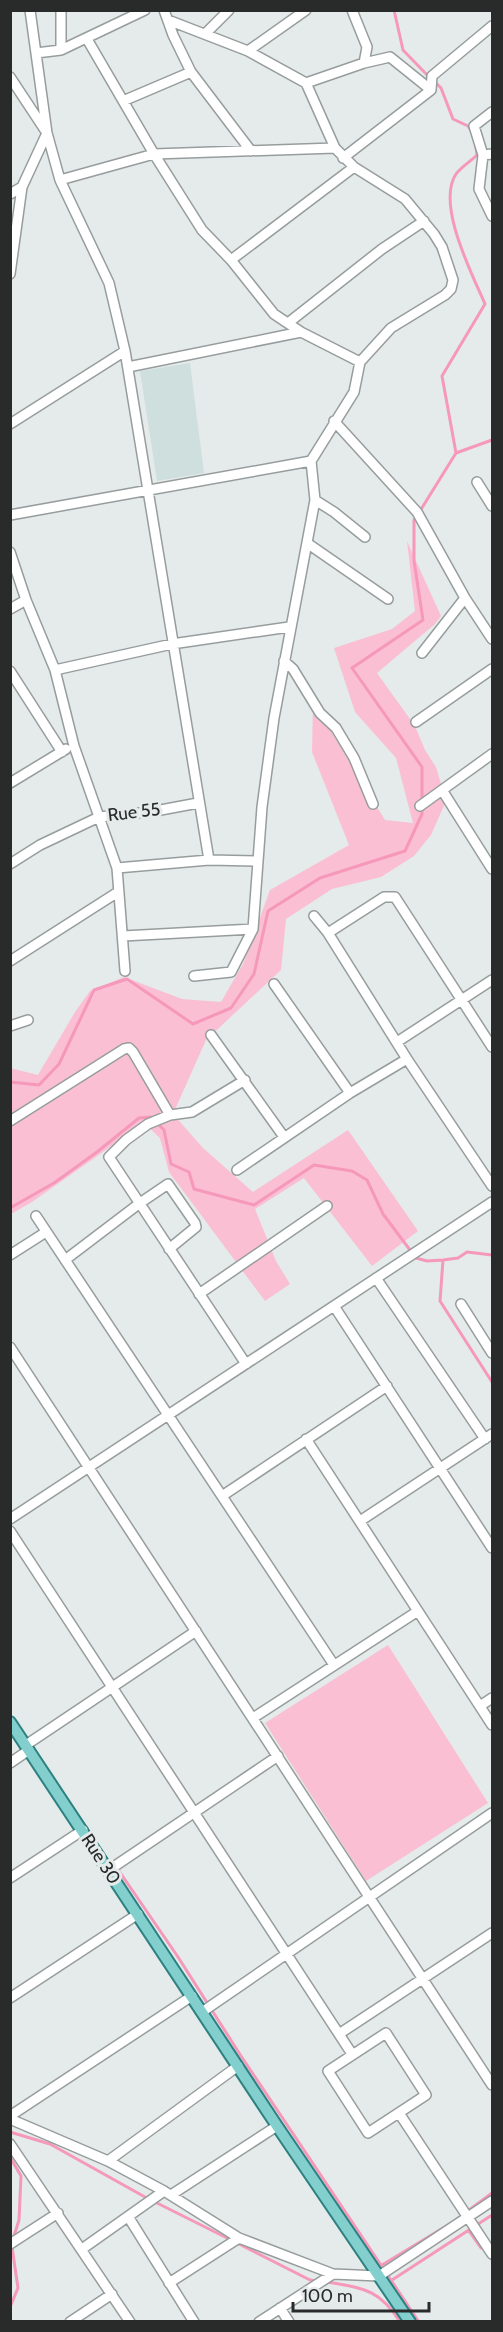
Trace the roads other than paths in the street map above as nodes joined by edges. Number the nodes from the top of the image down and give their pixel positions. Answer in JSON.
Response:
{"nodes":[{"id":1,"x":30,"y":10,"type":"edge"},
{"id":2,"x":61,"y":10,"type":"edge"},
{"id":3,"x":146,"y":10,"type":"edge"},
{"id":4,"x":164,"y":10,"type":"edge"},
{"id":5,"x":229,"y":10,"type":"edge"},
{"id":6,"x":306,"y":10,"type":"edge"},
{"id":7,"x":352,"y":10,"type":"edge"},
{"id":8,"x":168,"y":20,"type":"junction"},
{"id":9,"x":492,"y":26,"type":"edge"},
{"id":10,"x":205,"y":34,"type":"junction"},
{"id":11,"x":87,"y":39,"type":"junction"},
{"id":12,"x":61,"y":50,"type":"junction"},
{"id":13,"x":248,"y":51,"type":"junction"},
{"id":14,"x":36,"y":53,"type":"junction"},
{"id":15,"x":364,"y":63,"type":"junction"},
{"id":16,"x":191,"y":72,"type":"junction"},
{"id":17,"x":10,"y":77,"type":"edge"},
{"id":18,"x":306,"y":83,"type":"junction"},
{"id":19,"x":431,"y":90,"type":"junction"},
{"id":20,"x":123,"y":101,"type":"junction"},
{"id":21,"x":492,"y":112,"type":"edge"},
{"id":22,"x":47,"y":133,"type":"junction"},
{"id":23,"x":335,"y":148,"type":"junction"},
{"id":24,"x":251,"y":151,"type":"junction"},
{"id":25,"x":154,"y":154,"type":"junction"},
{"id":26,"x":488,"y":155,"type":"edge"},
{"id":27,"x":344,"y":158,"type":"junction"},
{"id":28,"x":354,"y":167,"type":"junction"},
{"id":29,"x":60,"y":180,"type":"junction"},
{"id":30,"x":22,"y":187,"type":"junction"},
{"id":31,"x":11,"y":193,"type":"edge"},
{"id":32,"x":492,"y":216,"type":"edge"},
{"id":33,"x":424,"y":221,"type":"junction"},
{"id":34,"x":231,"y":260,"type":"junction"},
{"id":35,"x":10,"y":274,"type":"edge"},
{"id":36,"x":288,"y":323,"type":"junction"},
{"id":37,"x":302,"y":332,"type":"junction"},
{"id":38,"x":125,"y":351,"type":"junction"},
{"id":39,"x":360,"y":362,"type":"junction"},
{"id":40,"x":128,"y":367,"type":"junction"},
{"id":41,"x":334,"y":421,"type":"junction"},
{"id":42,"x":10,"y":424,"type":"edge"},
{"id":43,"x":311,"y":461,"type":"junction"},
{"id":44,"x":477,"y":482,"type":"dead end"},
{"id":45,"x":148,"y":490,"type":"junction"},
{"id":46,"x":315,"y":500,"type":"junction"},
{"id":47,"x":492,"y":506,"type":"edge"},
{"id":48,"x":10,"y":515,"type":"edge"},
{"id":49,"x":365,"y":537,"type":"dead end"},
{"id":50,"x":307,"y":543,"type":"junction"},
{"id":51,"x":10,"y":552,"type":"edge"},
{"id":52,"x":465,"y":598,"type":"junction"},
{"id":53,"x":388,"y":599,"type":"dead end"},
{"id":54,"x":26,"y":600,"type":"junction"},
{"id":55,"x":10,"y":609,"type":"edge"},
{"id":56,"x":290,"y":627,"type":"junction"},
{"id":57,"x":492,"y":639,"type":"edge"},
{"id":58,"x":172,"y":644,"type":"junction"},
{"id":59,"x":422,"y":653,"type":"dead end"},
{"id":60,"x":284,"y":661,"type":"junction"},
{"id":61,"x":492,"y":669,"type":"edge"},
{"id":62,"x":55,"y":670,"type":"junction"},
{"id":63,"x":10,"y":671,"type":"edge"},
{"id":64,"x":416,"y":722,"type":"dead end"},
{"id":65,"x":74,"y":746,"type":"junction"},
{"id":66,"x":62,"y":752,"type":"junction"},
{"id":67,"x":492,"y":754,"type":"edge"},
{"id":68,"x":10,"y":783,"type":"edge"},
{"id":69,"x":442,"y":790,"type":"junction"},
{"id":70,"x":198,"y":803,"type":"junction"},
{"id":71,"x":373,"y":804,"type":"dead end"},
{"id":72,"x":420,"y":806,"type":"dead end"},
{"id":73,"x":99,"y":817,"type":"junction"},
{"id":74,"x":209,"y":860,"type":"junction"},
{"id":75,"x":258,"y":861,"type":"junction"},
{"id":76,"x":10,"y":864,"type":"edge"},
{"id":77,"x":117,"y":868,"type":"junction"},
{"id":78,"x":492,"y":869,"type":"edge"},
{"id":79,"x":118,"y":892,"type":"junction"},
{"id":80,"x":314,"y":916,"type":"dead end"},
{"id":81,"x":253,"y":929,"type":"junction"},
{"id":82,"x":328,"y":933,"type":"junction"},
{"id":83,"x":123,"y":936,"type":"junction"},
{"id":84,"x":10,"y":961,"type":"edge"},
{"id":85,"x":125,"y":971,"type":"dead end"},
{"id":86,"x":194,"y":976,"type":"dead end"},
{"id":87,"x":492,"y":980,"type":"edge"},
{"id":88,"x":274,"y":984,"type":"dead end"},
{"id":89,"x":462,"y":1000,"type":"junction"},
{"id":90,"x":28,"y":1020,"type":"dead end"},
{"id":91,"x":10,"y":1026,"type":"edge"},
{"id":92,"x":211,"y":1035,"type":"dead end"},
{"id":93,"x":397,"y":1042,"type":"junction"},
{"id":94,"x":492,"y":1047,"type":"edge"},
{"id":95,"x":407,"y":1059,"type":"junction"},
{"id":96,"x":245,"y":1080,"type":"junction"},
{"id":97,"x":350,"y":1093,"type":"junction"},
{"id":98,"x":171,"y":1115,"type":"junction"},
{"id":99,"x":10,"y":1121,"type":"edge"},
{"id":100,"x":284,"y":1137,"type":"junction"},
{"id":101,"x":237,"y":1170,"type":"dead end"},
{"id":102,"x":492,"y":1186,"type":"edge"},
{"id":103,"x":492,"y":1202,"type":"edge"},
{"id":104,"x":140,"y":1203,"type":"junction"},
{"id":105,"x":327,"y":1206,"type":"dead end"},
{"id":106,"x":36,"y":1216,"type":"dead end"},
{"id":107,"x":46,"y":1232,"type":"junction"},
{"id":108,"x":169,"y":1250,"type":"junction"},
{"id":109,"x":10,"y":1255,"type":"edge"},
{"id":110,"x":65,"y":1260,"type":"junction"},
{"id":111,"x":376,"y":1278,"type":"junction"},
{"id":112,"x":199,"y":1294,"type":"junction"},
{"id":113,"x":461,"y":1304,"type":"dead end"},
{"id":114,"x":334,"y":1306,"type":"junction"},
{"id":115,"x":10,"y":1347,"type":"edge"},
{"id":116,"x":492,"y":1353,"type":"edge"},
{"id":117,"x":246,"y":1364,"type":"junction"},
{"id":118,"x":387,"y":1386,"type":"junction"},
{"id":119,"x":168,"y":1415,"type":"junction"},
{"id":120,"x":489,"y":1437,"type":"edge"},
{"id":121,"x":306,"y":1439,"type":"junction"},
{"id":122,"x":89,"y":1467,"type":"junction"},
{"id":123,"x":441,"y":1469,"type":"junction"},
{"id":124,"x":222,"y":1496,"type":"junction"},
{"id":125,"x":10,"y":1520,"type":"edge"},
{"id":126,"x":360,"y":1521,"type":"junction"},
{"id":127,"x":10,"y":1531,"type":"edge"},
{"id":128,"x":492,"y":1548,"type":"edge"},
{"id":129,"x":418,"y":1611,"type":"junction"},
{"id":130,"x":196,"y":1631,"type":"junction"},
{"id":131,"x":334,"y":1665,"type":"junction"},
{"id":132,"x":112,"y":1687,"type":"junction"},
{"id":133,"x":492,"y":1698,"type":"edge"},
{"id":134,"x":480,"y":1706,"type":"junction"},
{"id":135,"x":253,"y":1718,"type":"junction"},
{"id":136,"x":10,"y":1722,"type":"edge"},
{"id":137,"x":492,"y":1725,"type":"edge"},
{"id":138,"x":28,"y":1747,"type":"junction"},
{"id":139,"x":278,"y":1756,"type":"junction"},
{"id":140,"x":10,"y":1763,"type":"edge"},
{"id":141,"x":194,"y":1812,"type":"junction"},
{"id":142,"x":492,"y":1813,"type":"edge"},
{"id":143,"x":83,"y":1830,"type":"junction"},
{"id":144,"x":109,"y":1870,"type":"junction"},
{"id":145,"x":10,"y":1878,"type":"edge"},
{"id":146,"x":370,"y":1897,"type":"junction"},
{"id":147,"x":138,"y":1914,"type":"junction"},
{"id":148,"x":492,"y":1933,"type":"edge"},
{"id":149,"x":288,"y":1955,"type":"junction"},
{"id":150,"x":423,"y":1979,"type":"junction"},
{"id":151,"x":192,"y":1996,"type":"junction"},
{"id":152,"x":10,"y":1998,"type":"edge"},
{"id":153,"x":202,"y":2012,"type":"junction"},
{"id":154,"x":339,"y":2034,"type":"junction"},
{"id":155,"x":352,"y":2054,"type":"junction"},
{"id":156,"x":238,"y":2066,"type":"junction"},
{"id":157,"x":491,"y":2081,"type":"edge"},
{"id":158,"x":12,"y":2113,"type":"edge"},
{"id":159,"x":399,"y":2113,"type":"junction"},
{"id":160,"x":277,"y":2126,"type":"junction"},
{"id":161,"x":10,"y":2144,"type":"edge"},
{"id":162,"x":108,"y":2161,"type":"junction"},
{"id":163,"x":167,"y":2193,"type":"junction"},
{"id":164,"x":492,"y":2201,"type":"edge"},
{"id":165,"x":58,"y":2213,"type":"junction"},
{"id":166,"x":129,"y":2218,"type":"junction"},
{"id":167,"x":468,"y":2218,"type":"junction"},
{"id":168,"x":239,"y":2238,"type":"junction"},
{"id":169,"x":10,"y":2244,"type":"edge"},
{"id":170,"x":82,"y":2249,"type":"junction"},
{"id":171,"x":492,"y":2254,"type":"edge"},
{"id":172,"x":333,"y":2274,"type":"junction"},
{"id":173,"x":379,"y":2276,"type":"junction"},
{"id":174,"x":169,"y":2283,"type":"junction"},
{"id":175,"x":112,"y":2294,"type":"junction"},
{"id":176,"x":280,"y":2308,"type":"junction"},
{"id":177,"x":70,"y":2322,"type":"edge"},
{"id":178,"x":130,"y":2322,"type":"edge"},
{"id":179,"x":194,"y":2322,"type":"edge"},
{"id":180,"x":259,"y":2322,"type":"edge"},
{"id":181,"x":289,"y":2322,"type":"edge"},
{"id":182,"x":410,"y":2322,"type":"edge"}],
"edges":[{"from":1,"to":14,"type":"street"},
{"from":2,"to":12,"type":"street"},
{"from":3,"to":11,"type":"street"},
{"from":4,"to":8,"type":"street"},
{"from":5,"to":10,"type":"street"},
{"from":6,"to":13,"type":"street"},
{"from":7,"to":15,"type":"street"},
{"from":8,"to":10,"type":"street"},
{"from":8,"to":16,"type":"street"},
{"from":9,"to":19,"type":"street"},
{"from":10,"to":13,"type":"street"},
{"from":11,"to":12,"type":"street"},
{"from":11,"to":20,"type":"street"},
{"from":12,"to":14,"type":"street"},
{"from":13,"to":18,"type":"street"},
{"from":14,"to":22,"type":"street"},
{"from":15,"to":18,"type":"street"},
{"from":15,"to":19,"type":"street"},
{"from":16,"to":20,"type":"street"},
{"from":16,"to":24,"type":"street"},
{"from":17,"to":22,"type":"street"},
{"from":18,"to":23,"type":"street"},
{"from":19,"to":27,"type":"street"},
{"from":20,"to":25,"type":"street"},
{"from":21,"to":26,"type":"street"},
{"from":22,"to":29,"type":"street"},
{"from":22,"to":30,"type":"street"},
{"from":23,"to":24,"type":"street"},
{"from":23,"to":27,"type":"street"},
{"from":24,"to":25,"type":"street"},
{"from":25,"to":29,"type":"street"},
{"from":25,"to":34,"type":"street"},
{"from":26,"to":32,"type":"street"},
{"from":27,"to":28,"type":"street"},
{"from":28,"to":33,"type":"street"},
{"from":28,"to":34,"type":"street"},
{"from":29,"to":38,"type":"street"},
{"from":30,"to":31,"type":"street"},
{"from":30,"to":35,"type":"street"},
{"from":33,"to":36,"type":"street"},
{"from":33,"to":39,"type":"street"},
{"from":34,"to":36,"type":"street"},
{"from":36,"to":37,"type":"street"},
{"from":37,"to":39,"type":"street"},
{"from":37,"to":40,"type":"street"},
{"from":38,"to":40,"type":"street"},
{"from":38,"to":42,"type":"street"},
{"from":39,"to":41,"type":"street"},
{"from":40,"to":45,"type":"street"},
{"from":41,"to":43,"type":"street"},
{"from":41,"to":52,"type":"street"},
{"from":43,"to":45,"type":"street"},
{"from":43,"to":46,"type":"street"},
{"from":44,"to":47,"type":"street"},
{"from":45,"to":48,"type":"street"},
{"from":45,"to":58,"type":"street"},
{"from":46,"to":49,"type":"street"},
{"from":46,"to":50,"type":"street"},
{"from":50,"to":53,"type":"street"},
{"from":50,"to":56,"type":"street"},
{"from":51,"to":54,"type":"street"},
{"from":52,"to":57,"type":"street"},
{"from":52,"to":59,"type":"street"},
{"from":54,"to":55,"type":"street"},
{"from":54,"to":62,"type":"street"},
{"from":56,"to":58,"type":"street"},
{"from":56,"to":60,"type":"street"},
{"from":58,"to":62,"type":"street"},
{"from":58,"to":70,"type":"street"},
{"from":60,"to":71,"type":"street"},
{"from":60,"to":75,"type":"street"},
{"from":61,"to":64,"type":"street"},
{"from":62,"to":65,"type":"street"},
{"from":63,"to":66,"type":"street"},
{"from":65,"to":66,"type":"street"},
{"from":65,"to":73,"type":"street"},
{"from":66,"to":68,"type":"street"},
{"from":67,"to":69,"type":"street"},
{"from":69,"to":72,"type":"street"},
{"from":69,"to":78,"type":"street"},
{"from":70,"to":73,"type":"street","name":"Rue 55"},
{"from":70,"to":74,"type":"street"},
{"from":73,"to":76,"type":"street","name":"Rue 55"},
{"from":73,"to":77,"type":"street"},
{"from":74,"to":75,"type":"street"},
{"from":74,"to":77,"type":"street"},
{"from":75,"to":81,"type":"street"},
{"from":77,"to":79,"type":"street"},
{"from":79,"to":83,"type":"street"},
{"from":79,"to":84,"type":"street"},
{"from":80,"to":82,"type":"street"},
{"from":81,"to":83,"type":"street"},
{"from":81,"to":86,"type":"street"},
{"from":82,"to":89,"type":"street"},
{"from":82,"to":93,"type":"street"},
{"from":83,"to":85,"type":"street"},
{"from":87,"to":89,"type":"street"},
{"from":88,"to":97,"type":"street"},
{"from":89,"to":93,"type":"street"},
{"from":89,"to":94,"type":"street"},
{"from":90,"to":91,"type":"street"},
{"from":92,"to":96,"type":"street"},
{"from":93,"to":95,"type":"street"},
{"from":95,"to":97,"type":"street"},
{"from":95,"to":102,"type":"street"},
{"from":96,"to":98,"type":"street"},
{"from":96,"to":100,"type":"street"},
{"from":97,"to":100,"type":"street"},
{"from":98,"to":99,"type":"street"},
{"from":98,"to":104,"type":"street"},
{"from":100,"to":101,"type":"street"},
{"from":103,"to":111,"type":"street"},
{"from":104,"to":108,"type":"street"},
{"from":104,"to":108,"type":"street"},
{"from":104,"to":110,"type":"street"},
{"from":105,"to":112,"type":"street"},
{"from":106,"to":107,"type":"street"},
{"from":107,"to":109,"type":"street"},
{"from":107,"to":110,"type":"street"},
{"from":108,"to":112,"type":"street"},
{"from":110,"to":119,"type":"street"},
{"from":111,"to":114,"type":"street"},
{"from":111,"to":120,"type":"street"},
{"from":112,"to":117,"type":"street"},
{"from":113,"to":116,"type":"street"},
{"from":114,"to":117,"type":"street"},
{"from":114,"to":118,"type":"street"},
{"from":115,"to":122,"type":"street"},
{"from":117,"to":119,"type":"street"},
{"from":118,"to":121,"type":"street"},
{"from":118,"to":123,"type":"street"},
{"from":119,"to":122,"type":"street"},
{"from":119,"to":124,"type":"street"},
{"from":120,"to":123,"type":"street"},
{"from":121,"to":124,"type":"street"},
{"from":121,"to":126,"type":"street"},
{"from":122,"to":125,"type":"street"},
{"from":122,"to":130,"type":"street"},
{"from":123,"to":126,"type":"street"},
{"from":123,"to":128,"type":"street"},
{"from":124,"to":131,"type":"street"},
{"from":126,"to":129,"type":"street"},
{"from":127,"to":132,"type":"street"},
{"from":129,"to":131,"type":"street"},
{"from":129,"to":134,"type":"street"},
{"from":130,"to":132,"type":"street"},
{"from":130,"to":135,"type":"street"},
{"from":131,"to":135,"type":"street"},
{"from":132,"to":138,"type":"street"},
{"from":132,"to":141,"type":"street"},
{"from":133,"to":134,"type":"street"},
{"from":134,"to":137,"type":"street"},
{"from":135,"to":139,"type":"street"},
{"from":136,"to":138,"type":"main road","name":"Rue 30"},
{"from":138,"to":140,"type":"street"},
{"from":138,"to":143,"type":"main road","name":"Rue 30"},
{"from":139,"to":141,"type":"street"},
{"from":139,"to":146,"type":"street"},
{"from":141,"to":144,"type":"street"},
{"from":141,"to":149,"type":"street"},
{"from":142,"to":146,"type":"street"},
{"from":143,"to":144,"type":"main road","name":"Rue 30"},
{"from":143,"to":145,"type":"street"},
{"from":144,"to":147,"type":"main road","name":"Rue 30"},
{"from":146,"to":149,"type":"street"},
{"from":146,"to":150,"type":"street"},
{"from":147,"to":151,"type":"main road","name":"Rue 30"},
{"from":147,"to":152,"type":"street"},
{"from":148,"to":150,"type":"street"},
{"from":149,"to":153,"type":"street"},
{"from":149,"to":154,"type":"street"},
{"from":150,"to":154,"type":"street"},
{"from":150,"to":157,"type":"street"},
{"from":151,"to":153,"type":"main road","name":"Rue 30"},
{"from":151,"to":158,"type":"street"},
{"from":153,"to":156,"type":"main road","name":"Rue 30"},
{"from":154,"to":155,"type":"street"},
{"from":155,"to":159,"type":"street"},
{"from":155,"to":159,"type":"street"},
{"from":156,"to":160,"type":"main road","name":"Rue 30"},
{"from":156,"to":162,"type":"street"},
{"from":158,"to":162,"type":"street"},
{"from":159,"to":167,"type":"street"},
{"from":160,"to":163,"type":"street"},
{"from":160,"to":173,"type":"main road","name":"Rue 30"},
{"from":161,"to":165,"type":"street"},
{"from":162,"to":163,"type":"street"},
{"from":163,"to":166,"type":"street"},
{"from":163,"to":168,"type":"street"},
{"from":164,"to":167,"type":"street"},
{"from":165,"to":169,"type":"street"},
{"from":165,"to":170,"type":"street"},
{"from":166,"to":170,"type":"street"},
{"from":166,"to":174,"type":"street"},
{"from":167,"to":171,"type":"street"},
{"from":167,"to":173,"type":"street"},
{"from":168,"to":172,"type":"street"},
{"from":168,"to":174,"type":"street"},
{"from":170,"to":175,"type":"street"},
{"from":172,"to":173,"type":"street"},
{"from":172,"to":176,"type":"street"},
{"from":173,"to":182,"type":"main road","name":"Rue 30"},
{"from":174,"to":179,"type":"street"},
{"from":175,"to":177,"type":"street"},
{"from":175,"to":178,"type":"street"},
{"from":176,"to":180,"type":"street"},
{"from":176,"to":181,"type":"street"}]}
